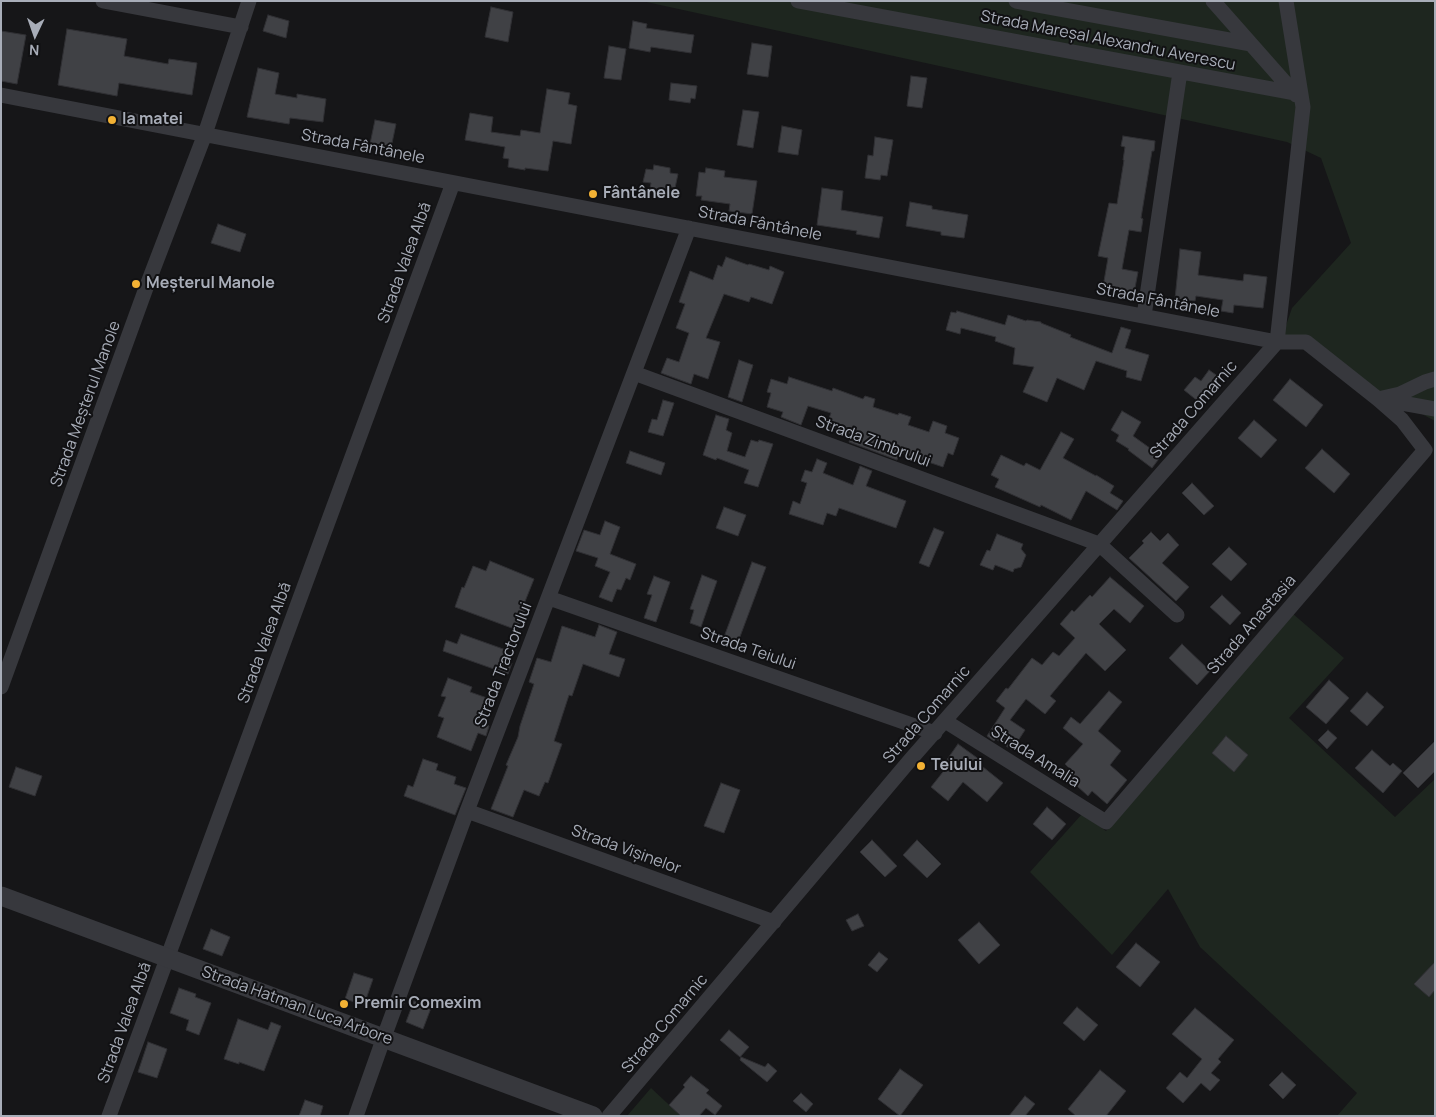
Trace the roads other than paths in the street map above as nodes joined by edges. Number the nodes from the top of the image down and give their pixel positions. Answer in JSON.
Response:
{"nodes":[{"id":1,"x":103,"y":1,"type":"edge"},
{"id":2,"x":249,"y":1,"type":"edge"},
{"id":3,"x":798,"y":1,"type":"edge"},
{"id":4,"x":1016,"y":1,"type":"edge"},
{"id":5,"x":1213,"y":1,"type":"edge"},
{"id":6,"x":1286,"y":1,"type":"edge"},
{"id":7,"x":241,"y":27,"type":"junction"},
{"id":8,"x":1251,"y":44,"type":"junction"},
{"id":9,"x":1180,"y":72,"type":"junction"},
{"id":10,"x":1294,"y":93,"type":"junction"},
{"id":11,"x":1,"y":95,"type":"edge"},
{"id":12,"x":1303,"y":108,"type":"junction"},
{"id":13,"x":205,"y":134,"type":"junction"},
{"id":14,"x":453,"y":183,"type":"junction"},
{"id":15,"x":689,"y":228,"type":"junction"},
{"id":16,"x":1144,"y":316,"type":"junction"},
{"id":17,"x":1277,"y":342,"type":"junction"},
{"id":18,"x":634,"y":373,"type":"junction"},
{"id":19,"x":1435,"y":379,"type":"edge"},
{"id":20,"x":1378,"y":399,"type":"junction"},
{"id":21,"x":1435,"y":409,"type":"edge"},
{"id":22,"x":1425,"y":450,"type":"joint"},
{"id":23,"x":1099,"y":544,"type":"junction"},
{"id":24,"x":549,"y":598,"type":"junction"},
{"id":25,"x":1177,"y":615,"type":"dead end"},
{"id":26,"x":1,"y":686,"type":"edge"},
{"id":27,"x":945,"y":721,"type":"junction"},
{"id":28,"x":935,"y":733,"type":"junction"},
{"id":29,"x":468,"y":810,"type":"junction"},
{"id":30,"x":1106,"y":822,"type":"joint"},
{"id":31,"x":1,"y":896,"type":"edge"},
{"id":32,"x":774,"y":922,"type":"junction"},
{"id":33,"x":168,"y":958,"type":"junction"},
{"id":34,"x":384,"y":1037,"type":"junction"},
{"id":35,"x":109,"y":1116,"type":"edge"},
{"id":36,"x":356,"y":1116,"type":"edge"},
{"id":37,"x":593,"y":1116,"type":"edge"},
{"id":38,"x":609,"y":1116,"type":"edge"}],
"edges":[{"from":1,"to":7,"type":"street"},
{"from":2,"to":7,"type":"street","name":"Strada Meșterul Manole"},
{"from":3,"to":9,"type":"street","name":"Strada Mareșal Alexandru Averescu"},
{"from":4,"to":8,"type":"street","name":"Strada Mareșal Alexandru Averescu"},
{"from":5,"to":8,"type":"street"},
{"from":6,"to":12,"type":"street"},
{"from":7,"to":13,"type":"street","name":"Strada Meșterul Manole"},
{"from":8,"to":10,"type":"street"},
{"from":9,"to":10,"type":"street","name":"Strada Mareșal Alexandru Averescu"},
{"from":9,"to":16,"type":"street"},
{"from":10,"to":12,"type":"street"},
{"from":11,"to":13,"type":"street","name":"Strada Fântânele"},
{"from":12,"to":17,"type":"street"},
{"from":13,"to":14,"type":"street","name":"Strada Fântânele"},
{"from":13,"to":26,"type":"street","name":"Strada Meșterul Manole"},
{"from":14,"to":15,"type":"street","name":"Strada Fântânele"},
{"from":14,"to":33,"type":"street","name":"Strada Valea Albă"},
{"from":15,"to":16,"type":"street","name":"Strada Fântânele"},
{"from":15,"to":18,"type":"street","name":"Strada Tractorului"},
{"from":16,"to":17,"type":"street","name":"Strada Fântânele"},
{"from":17,"to":20,"type":"street","name":"Strada Fântânele"},
{"from":17,"to":23,"type":"street","name":"Strada Comarnic"},
{"from":18,"to":23,"type":"street","name":"Strada Zimbrului"},
{"from":18,"to":24,"type":"street","name":"Strada Tractorului"},
{"from":19,"to":20,"type":"street"},
{"from":20,"to":21,"type":"street"},
{"from":20,"to":22,"type":"street","name":"Strada Fântânele"},
{"from":22,"to":30,"type":"street","name":"Strada Anastasia"},
{"from":23,"to":25,"type":"street"},
{"from":23,"to":27,"type":"street","name":"Strada Comarnic"},
{"from":24,"to":28,"type":"street","name":"Strada Teiului"},
{"from":24,"to":29,"type":"street","name":"Strada Tractorului"},
{"from":27,"to":28,"type":"street","name":"Strada Comarnic"},
{"from":27,"to":30,"type":"street","name":"Strada Amalia"},
{"from":28,"to":32,"type":"street","name":"Strada Comarnic"},
{"from":29,"to":32,"type":"street","name":"Strada Vișinelor"},
{"from":29,"to":34,"type":"street","name":"Strada Tractorului"},
{"from":31,"to":33,"type":"street","name":"Strada Hatman Luca Arbore"},
{"from":32,"to":38,"type":"street","name":"Strada Comarnic"},
{"from":33,"to":34,"type":"street","name":"Strada Hatman Luca Arbore"},
{"from":33,"to":35,"type":"street","name":"Strada Valea Albă"},
{"from":34,"to":36,"type":"street","name":"Strada Tractorului"},
{"from":34,"to":37,"type":"street","name":"Strada Hatman Luca Arbore"}]}
